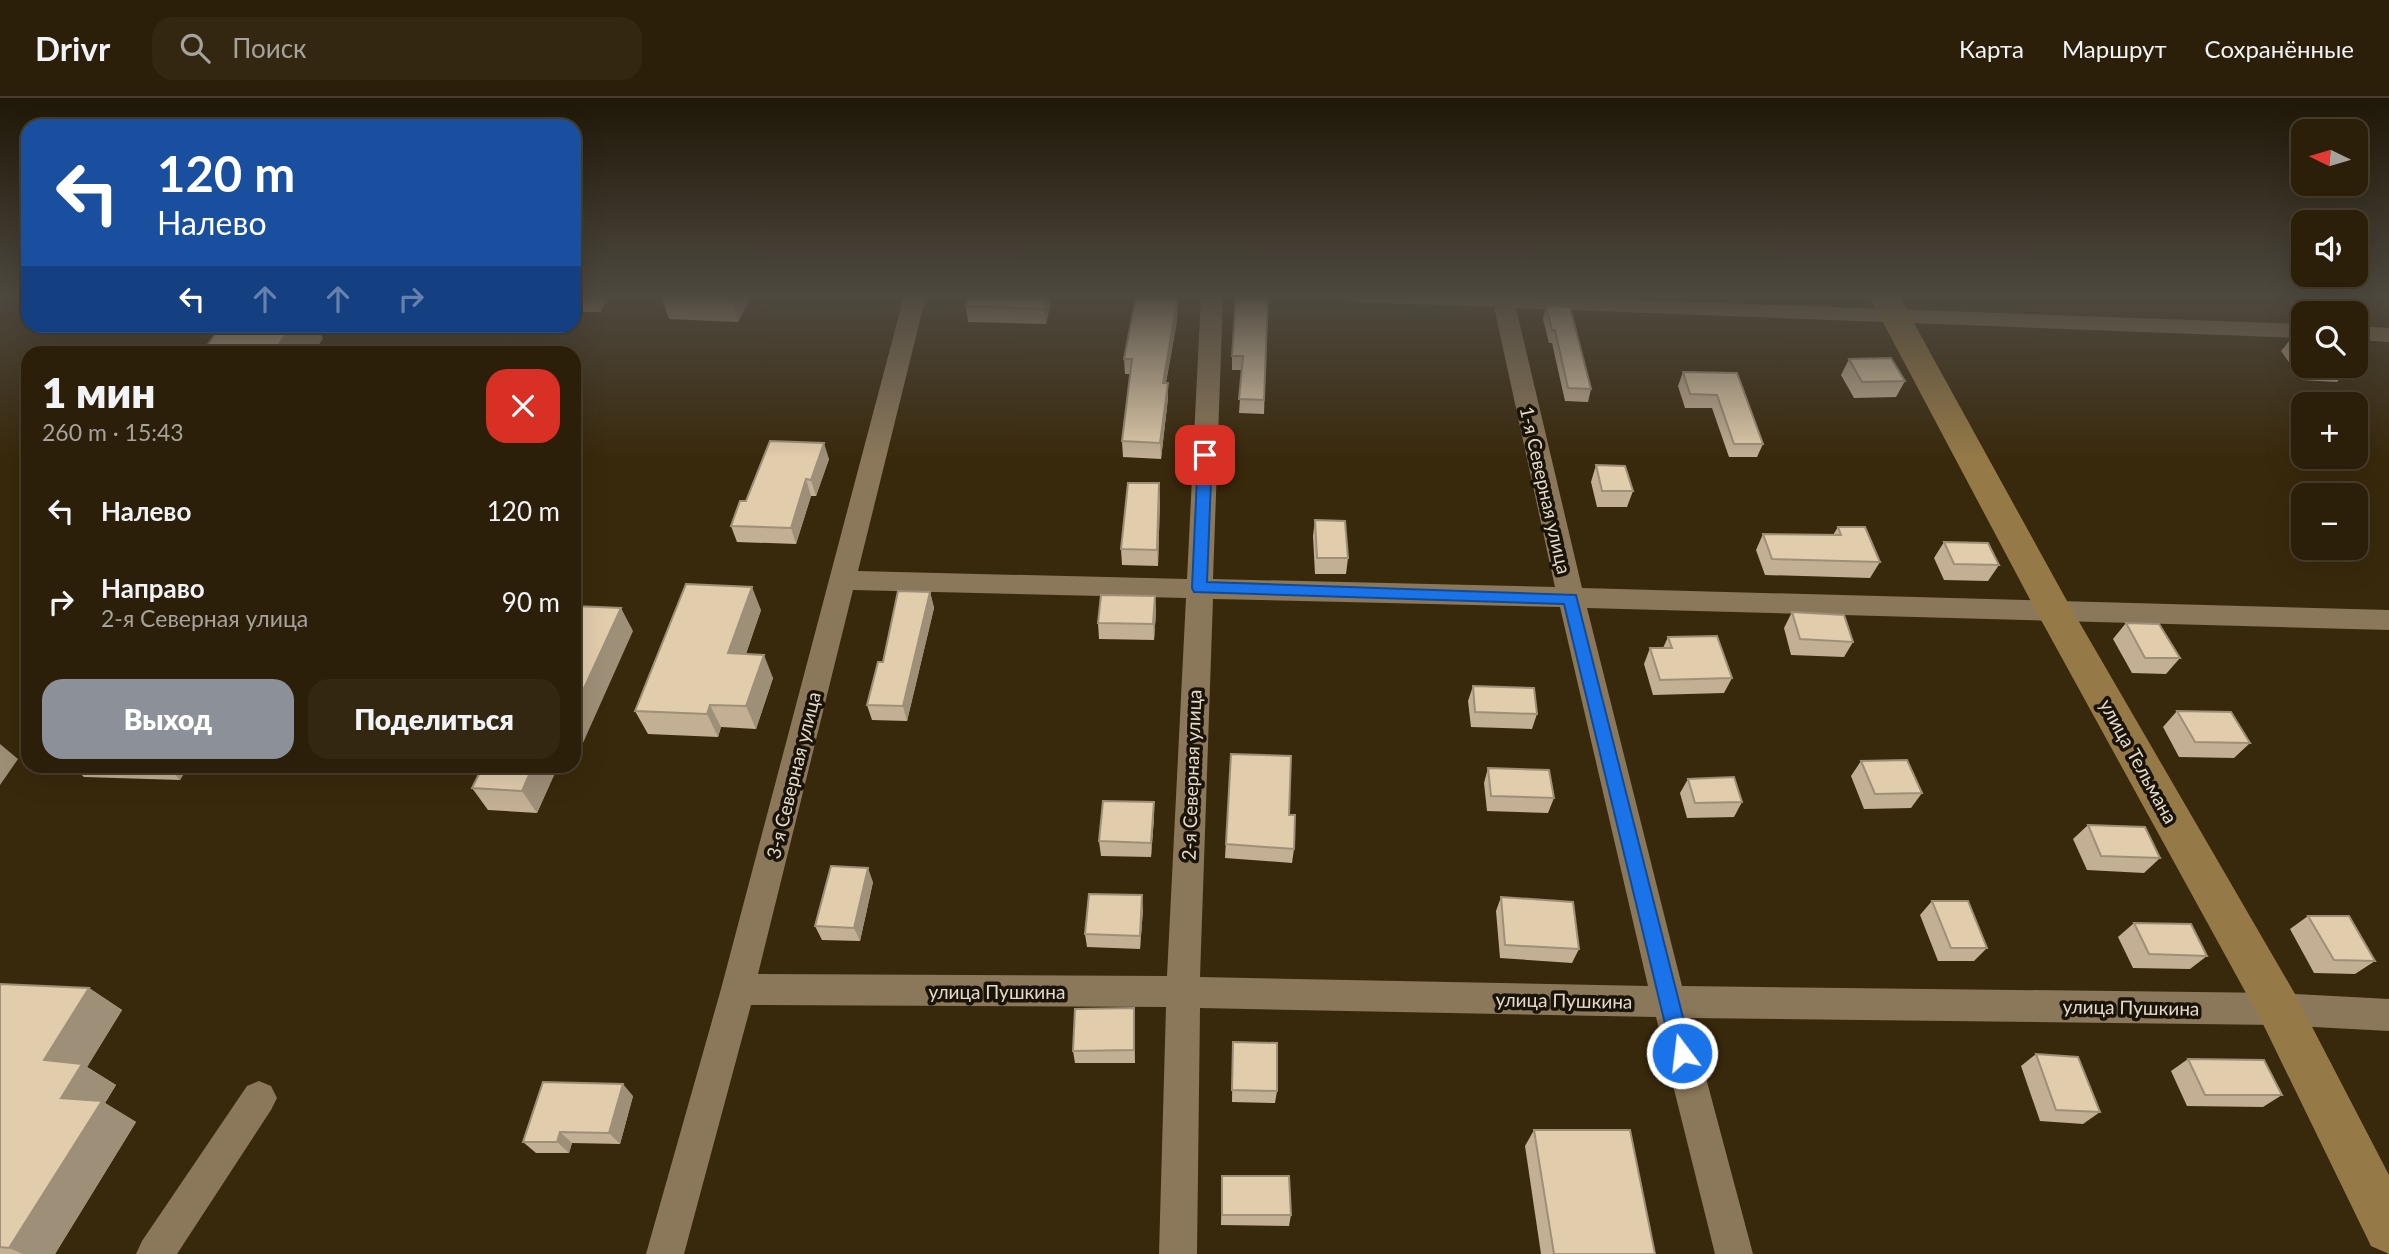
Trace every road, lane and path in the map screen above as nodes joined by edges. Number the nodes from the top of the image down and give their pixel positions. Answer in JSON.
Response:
{"nodes":[{"id":1,"x":901,"y":350,"type":"edge"},
{"id":2,"x":1210,"y":350,"type":"edge"},
{"id":3,"x":1515,"y":350,"type":"edge"},
{"id":4,"x":1914,"y":350,"type":"edge"},
{"id":5,"x":842,"y":580,"type":"junction"},
{"id":6,"x":1199,"y":588,"type":"junction"},
{"id":7,"x":1571,"y":598,"type":"junction"},
{"id":8,"x":2053,"y":609,"type":"junction"},
{"id":9,"x":2389,"y":620,"type":"edge"},
{"id":10,"x":738,"y":989,"type":"junction"},
{"id":11,"x":1183,"y":992,"type":"junction"},
{"id":12,"x":1669,"y":1002,"type":"junction"},
{"id":13,"x":2279,"y":1009,"type":"junction"},
{"id":14,"x":2389,"y":1015,"type":"edge"},
{"id":15,"x":259,"y":1098,"type":"dead end"},
{"id":16,"x":2389,"y":1228,"type":"edge"},
{"id":17,"x":155,"y":1254,"type":"edge"},
{"id":18,"x":665,"y":1254,"type":"edge"},
{"id":19,"x":1178,"y":1254,"type":"edge"},
{"id":20,"x":1734,"y":1254,"type":"edge"}],
"edges":[{"from":1,"to":5,"type":"street","name":"3-я Северная улица"},
{"from":2,"to":6,"type":"street","name":"2-я Северная улица"},
{"from":3,"to":7,"type":"street","name":"1-я Северная улица"},
{"from":4,"to":8,"type":"street","name":"улица Тельмана"},
{"from":5,"to":6,"type":"street"},
{"from":5,"to":10,"type":"street","name":"3-я Северная улица"},
{"from":6,"to":7,"type":"street"},
{"from":6,"to":11,"type":"street","name":"2-я Северная улица"},
{"from":7,"to":8,"type":"street"},
{"from":7,"to":12,"type":"street","name":"1-я Северная улица"},
{"from":8,"to":9,"type":"street"},
{"from":8,"to":13,"type":"street","name":"улица Тельмана"},
{"from":10,"to":11,"type":"street","name":"улица Пушкина"},
{"from":10,"to":18,"type":"street","name":"3-я Северная улица"},
{"from":11,"to":12,"type":"street","name":"улица Пушкина"},
{"from":11,"to":19,"type":"street","name":"2-я Северная улица"},
{"from":12,"to":13,"type":"street","name":"улица Пушкина"},
{"from":12,"to":20,"type":"street","name":"1-я Северная улица"},
{"from":13,"to":14,"type":"street","name":"улица Пушкина"},
{"from":13,"to":16,"type":"street","name":"улица Тельмана"},
{"from":15,"to":17,"type":"street"}]}
